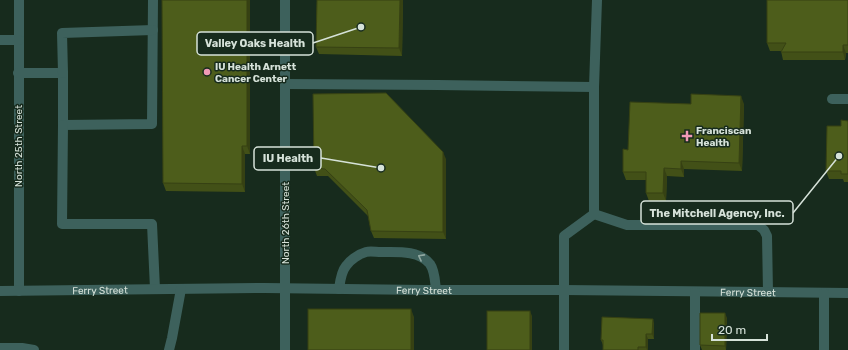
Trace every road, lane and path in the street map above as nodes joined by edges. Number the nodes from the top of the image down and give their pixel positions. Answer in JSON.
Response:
{"nodes":[{"id":1,"x":18,"y":0,"type":"edge"},
{"id":2,"x":153,"y":0,"type":"edge"},
{"id":3,"x":285,"y":0,"type":"edge"},
{"id":4,"x":597,"y":0,"type":"edge"},
{"id":5,"x":152,"y":30,"type":"junction"},
{"id":6,"x":0,"y":40,"type":"edge"},
{"id":7,"x":19,"y":40,"type":"junction"},
{"id":8,"x":18,"y":73,"type":"junction"},
{"id":9,"x":62,"y":73,"type":"junction"},
{"id":10,"x":285,"y":84,"type":"junction"},
{"id":11,"x":594,"y":87,"type":"junction"},
{"id":12,"x":832,"y":99,"type":"dead end"},
{"id":13,"x":848,"y":99,"type":"edge"},
{"id":14,"x":63,"y":124,"type":"junction"},
{"id":15,"x":594,"y":214,"type":"junction"},
{"id":16,"x":155,"y":289,"type":"junction"},
{"id":17,"x":181,"y":289,"type":"junction"},
{"id":18,"x":285,"y":289,"type":"junction"},
{"id":19,"x":339,"y":289,"type":"junction"},
{"id":20,"x":436,"y":290,"type":"junction"},
{"id":21,"x":564,"y":290,"type":"junction"},
{"id":22,"x":0,"y":291,"type":"edge"},
{"id":23,"x":19,"y":291,"type":"junction"},
{"id":24,"x":696,"y":292,"type":"junction"},
{"id":25,"x":768,"y":292,"type":"junction"},
{"id":26,"x":824,"y":293,"type":"junction"},
{"id":27,"x":848,"y":293,"type":"edge"},
{"id":28,"x":0,"y":348,"type":"edge"},
{"id":29,"x":34,"y":350,"type":"edge"},
{"id":30,"x":169,"y":350,"type":"edge"},
{"id":31,"x":285,"y":350,"type":"edge"},
{"id":32,"x":564,"y":350,"type":"edge"},
{"id":33,"x":695,"y":350,"type":"edge"},
{"id":34,"x":824,"y":350,"type":"edge"}],
"edges":[{"from":1,"to":7,"type":"street","name":"North 25th Street"},
{"from":2,"to":5,"type":"street"},
{"from":3,"to":10,"type":"street","name":"North 26th Street"},
{"from":4,"to":11,"type":"street"},
{"from":5,"to":9,"type":"street"},
{"from":5,"to":14,"type":"street"},
{"from":6,"to":7,"type":"street"},
{"from":7,"to":8,"type":"street","name":"North 25th Street"},
{"from":8,"to":9,"type":"street"},
{"from":8,"to":23,"type":"street","name":"North 25th Street"},
{"from":9,"to":14,"type":"street"},
{"from":10,"to":11,"type":"street"},
{"from":10,"to":18,"type":"street","name":"North 26th Street"},
{"from":11,"to":15,"type":"street"},
{"from":12,"to":13,"type":"street"},
{"from":14,"to":16,"type":"street"},
{"from":15,"to":21,"type":"street"},
{"from":15,"to":25,"type":"street"},
{"from":16,"to":17,"type":"street","name":"Ferry Street"},
{"from":16,"to":23,"type":"street","name":"Ferry Street"},
{"from":17,"to":18,"type":"street","name":"Ferry Street"},
{"from":17,"to":30,"type":"street"},
{"from":18,"to":19,"type":"street","name":"Ferry Street"},
{"from":18,"to":31,"type":"street","name":"North 26th Street"},
{"from":19,"to":20,"type":"street","name":"Ferry Street"},
{"from":20,"to":19,"type":"street","one_way":true},
{"from":20,"to":21,"type":"street","name":"Ferry Street"},
{"from":21,"to":24,"type":"street","name":"Ferry Street"},
{"from":21,"to":32,"type":"street"},
{"from":22,"to":23,"type":"street","name":"Ferry Street"},
{"from":24,"to":25,"type":"street","name":"Ferry Street"},
{"from":24,"to":33,"type":"street"},
{"from":25,"to":26,"type":"street","name":"Ferry Street"},
{"from":26,"to":27,"type":"street","name":"Ferry Street"},
{"from":26,"to":34,"type":"street"},
{"from":28,"to":29,"type":"street"}]}
